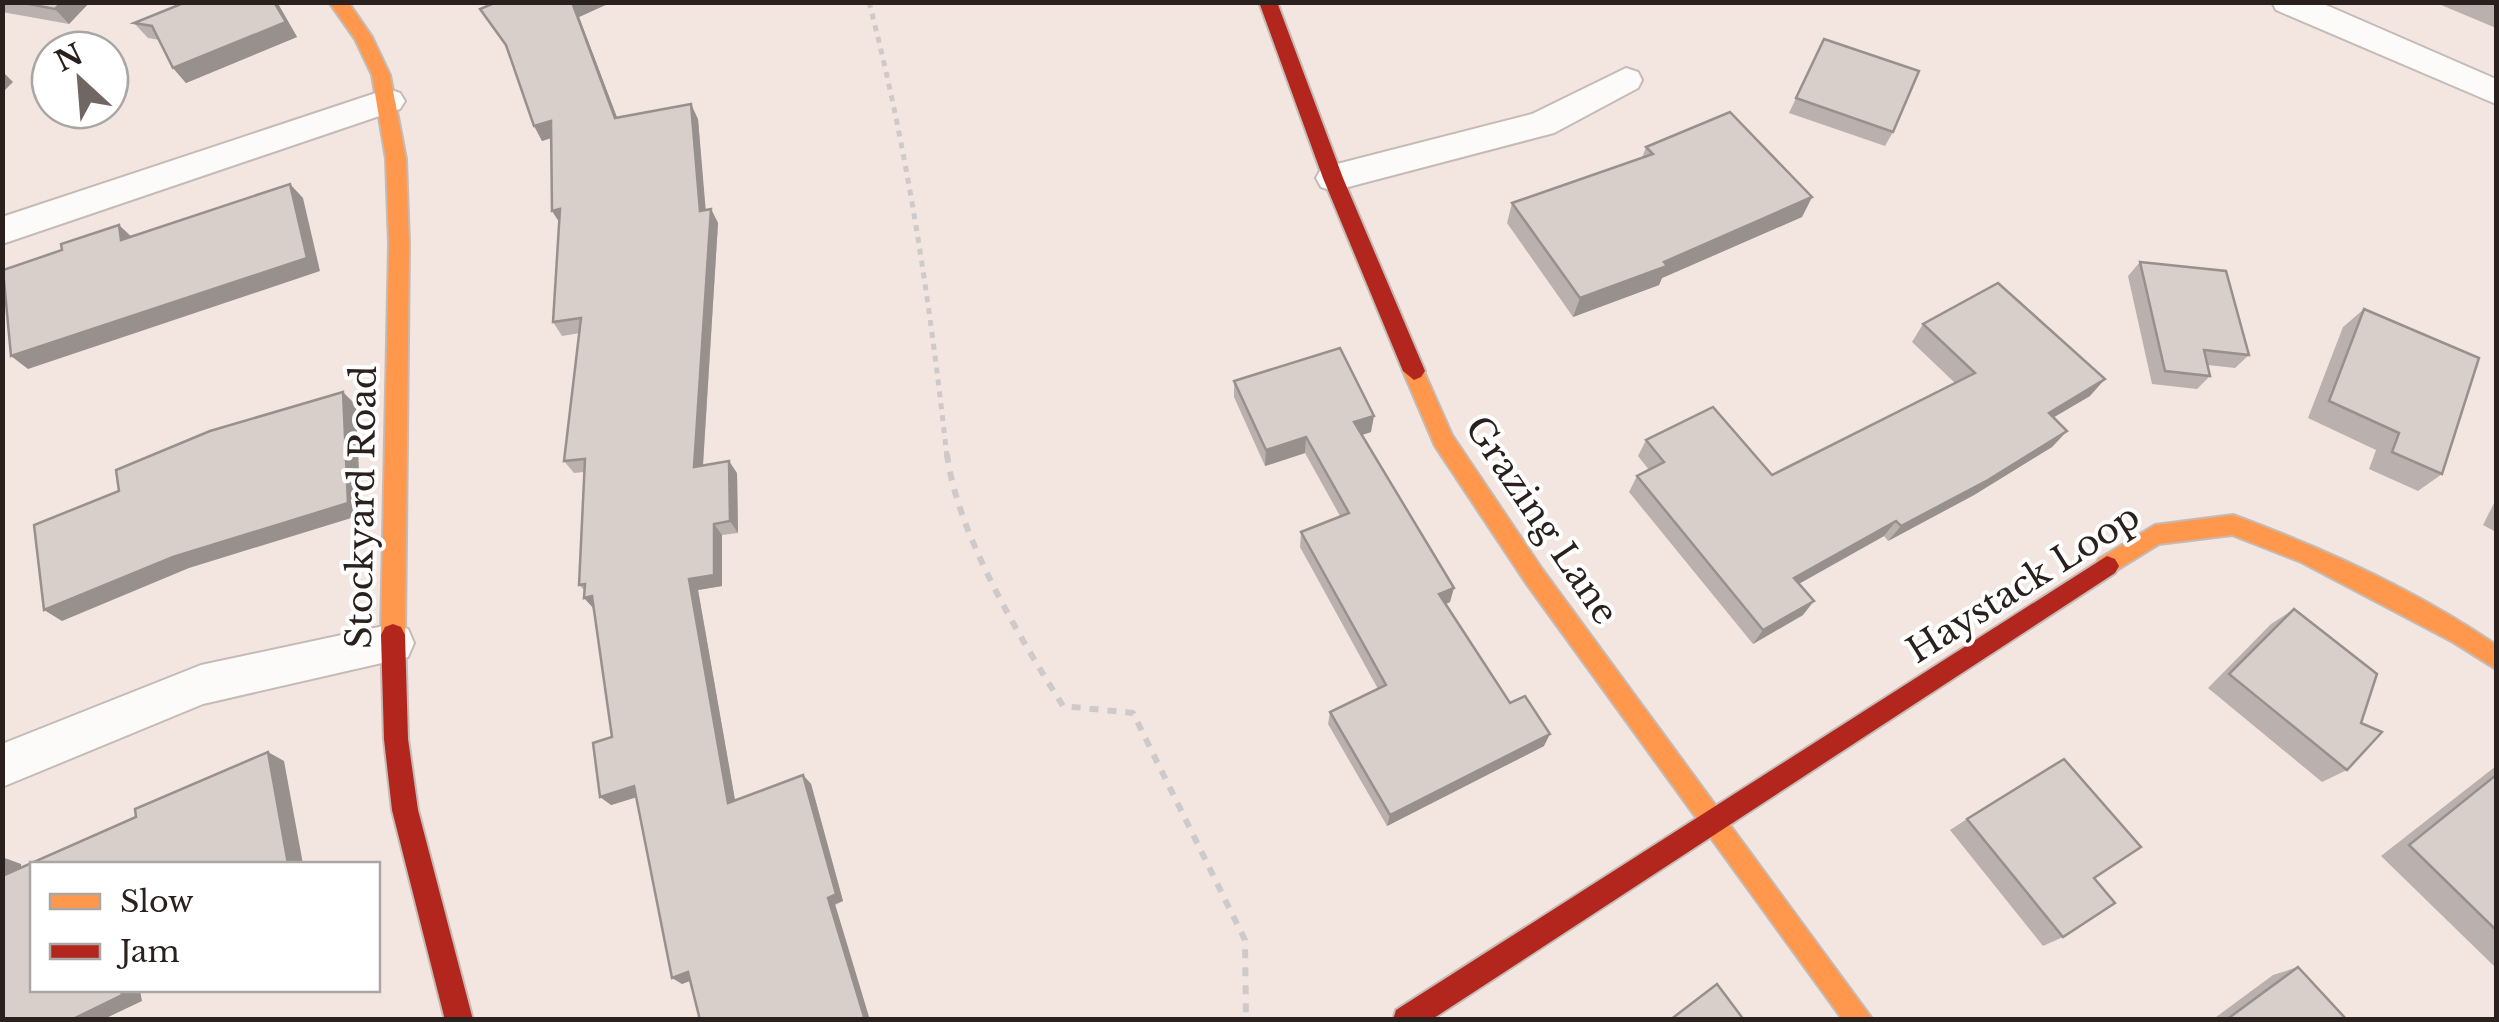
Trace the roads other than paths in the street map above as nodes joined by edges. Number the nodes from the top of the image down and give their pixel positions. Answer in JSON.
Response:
{"nodes":[{"id":1,"x":338,"y":2,"type":"edge"},
{"id":2,"x":1268,"y":2,"type":"edge"},
{"id":3,"x":2287,"y":2,"type":"edge"},
{"id":4,"x":1626,"y":80,"type":"dead end"},
{"id":5,"x":2496,"y":92,"type":"edge"},
{"id":6,"x":388,"y":100,"type":"junction"},
{"id":7,"x":1332,"y":178,"type":"junction"},
{"id":8,"x":2,"y":231,"type":"edge"},
{"id":9,"x":393,"y":643,"type":"junction"},
{"id":10,"x":2496,"y":658,"type":"edge"},
{"id":11,"x":2,"y":766,"type":"edge"},
{"id":12,"x":1712,"y":823,"type":"junction"},
{"id":13,"x":459,"y":1020,"type":"edge"},
{"id":14,"x":1406,"y":1020,"type":"edge"},
{"id":15,"x":1860,"y":1020,"type":"edge"}],
"edges":[{"from":1,"to":6,"type":"street","name":"Stockyard Road"},
{"from":2,"to":7,"type":"street","name":"Grazing Lane"},
{"from":3,"to":5,"type":"street"},
{"from":4,"to":7,"type":"street"},
{"from":6,"to":8,"type":"street"},
{"from":6,"to":9,"type":"street","name":"Stockyard Road"},
{"from":7,"to":12,"type":"street","name":"Grazing Lane"},
{"from":9,"to":11,"type":"street"},
{"from":9,"to":13,"type":"street","name":"Stockyard Road"},
{"from":10,"to":12,"type":"street","name":"Haystack Loop"},
{"from":12,"to":14,"type":"street","name":"Haystack Loop"},
{"from":12,"to":15,"type":"street","name":"Grazing Lane"}]}
